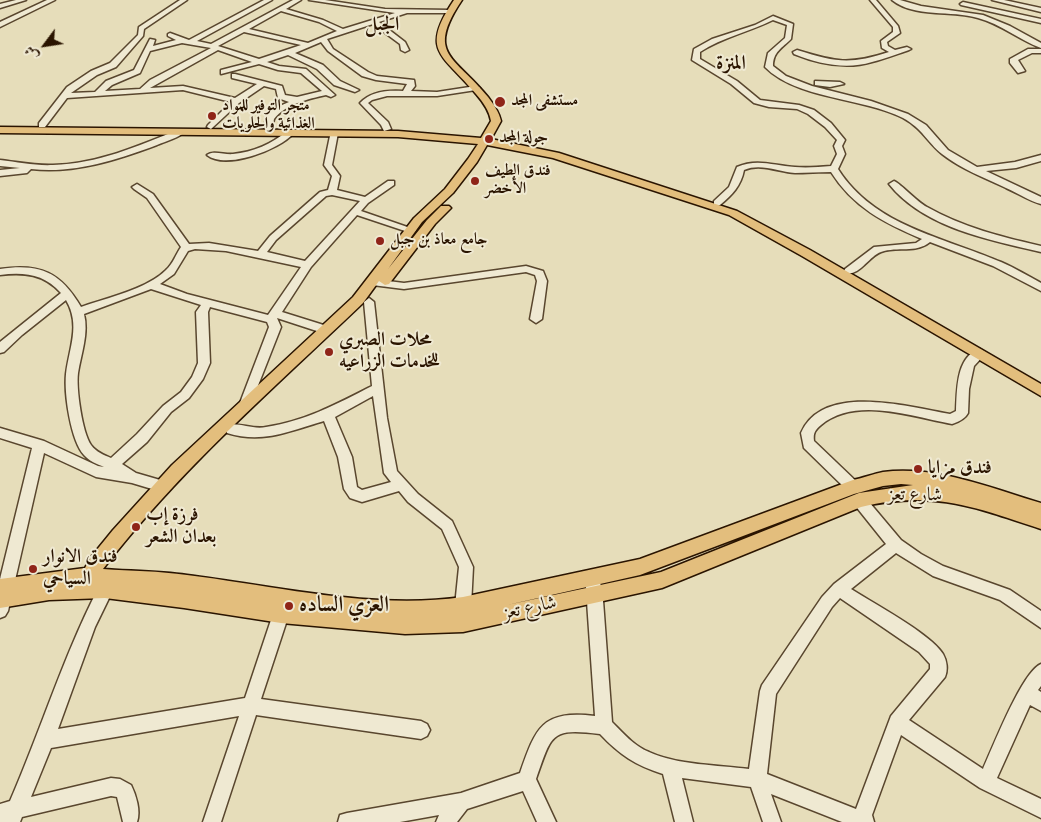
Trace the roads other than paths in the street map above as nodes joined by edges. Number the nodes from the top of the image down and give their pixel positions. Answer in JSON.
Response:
{"nodes":[{"id":1,"x":23,"y":0,"type":"edge"},
{"id":2,"x":52,"y":0,"type":"edge"},
{"id":3,"x":184,"y":0,"type":"edge"},
{"id":4,"x":269,"y":0,"type":"edge"},
{"id":5,"x":298,"y":0,"type":"edge"},
{"id":6,"x":312,"y":0,"type":"edge"},
{"id":7,"x":374,"y":0,"type":"edge"},
{"id":8,"x":458,"y":0,"type":"edge"},
{"id":9,"x":465,"y":0,"type":"edge"},
{"id":10,"x":873,"y":0,"type":"edge"},
{"id":11,"x":895,"y":0,"type":"edge"},
{"id":12,"x":903,"y":0,"type":"edge"},
{"id":13,"x":995,"y":0,"type":"edge"},
{"id":14,"x":940,"y":2,"type":"dead end"},
{"id":15,"x":958,"y":4,"type":"dead end"},
{"id":16,"x":0,"y":6,"type":"edge"},
{"id":17,"x":280,"y":9,"type":"junction"},
{"id":18,"x":374,"y":10,"type":"junction"},
{"id":19,"x":1041,"y":10,"type":"edge"},
{"id":20,"x":405,"y":12,"type":"junction"},
{"id":21,"x":450,"y":12,"type":"junction"},
{"id":22,"x":1041,"y":21,"type":"edge"},
{"id":23,"x":376,"y":23,"type":"junction"},
{"id":24,"x":0,"y":24,"type":"edge"},
{"id":25,"x":1009,"y":28,"type":"junction"},
{"id":26,"x":242,"y":30,"type":"junction"},
{"id":27,"x":343,"y":32,"type":"junction"},
{"id":28,"x":1032,"y":32,"type":"dead end"},
{"id":29,"x":170,"y":35,"type":"dead end"},
{"id":30,"x":322,"y":39,"type":"junction"},
{"id":31,"x":152,"y":40,"type":"dead end"},
{"id":32,"x":182,"y":41,"type":"junction"},
{"id":33,"x":192,"y":41,"type":"junction"},
{"id":34,"x":309,"y":45,"type":"junction"},
{"id":35,"x":1041,"y":46,"type":"edge"},
{"id":36,"x":214,"y":47,"type":"junction"},
{"id":37,"x":148,"y":49,"type":"junction"},
{"id":38,"x":907,"y":49,"type":"dead end"},
{"id":39,"x":405,"y":50,"type":"dead end"},
{"id":40,"x":1041,"y":51,"type":"edge"},
{"id":41,"x":797,"y":52,"type":"dead end"},
{"id":42,"x":894,"y":52,"type":"junction"},
{"id":43,"x":290,"y":53,"type":"junction"},
{"id":44,"x":258,"y":61,"type":"junction"},
{"id":45,"x":774,"y":71,"type":"junction"},
{"id":46,"x":1021,"y":71,"type":"dead end"},
{"id":47,"x":224,"y":72,"type":"dead end"},
{"id":48,"x":236,"y":76,"type":"dead end"},
{"id":49,"x":264,"y":83,"type":"junction"},
{"id":50,"x":840,"y":84,"type":"dead end"},
{"id":51,"x":476,"y":88,"type":"junction"},
{"id":52,"x":355,"y":90,"type":"dead end"},
{"id":53,"x":140,"y":92,"type":"junction"},
{"id":54,"x":405,"y":93,"type":"junction"},
{"id":55,"x":96,"y":94,"type":"junction"},
{"id":56,"x":64,"y":96,"type":"junction"},
{"id":57,"x":303,"y":97,"type":"junction"},
{"id":58,"x":236,"y":101,"type":"junction"},
{"id":59,"x":0,"y":125,"type":"edge"},
{"id":60,"x":42,"y":125,"type":"junction"},
{"id":61,"x":211,"y":127,"type":"junction"},
{"id":62,"x":269,"y":128,"type":"junction"},
{"id":63,"x":387,"y":129,"type":"junction"},
{"id":64,"x":0,"y":130,"type":"edge"},
{"id":65,"x":175,"y":130,"type":"junction"},
{"id":66,"x":290,"y":132,"type":"junction"},
{"id":67,"x":399,"y":132,"type":"junction"},
{"id":68,"x":334,"y":133,"type":"junction"},
{"id":69,"x":490,"y":140,"type":"junction"},
{"id":70,"x":212,"y":155,"type":"dead end"},
{"id":71,"x":1041,"y":158,"type":"edge"},
{"id":72,"x":0,"y":163,"type":"edge"},
{"id":73,"x":36,"y":166,"type":"junction"},
{"id":74,"x":834,"y":169,"type":"junction"},
{"id":75,"x":976,"y":170,"type":"junction"},
{"id":76,"x":0,"y":174,"type":"edge"},
{"id":77,"x":645,"y":181,"type":"junction"},
{"id":78,"x":391,"y":183,"type":"dead end"},
{"id":79,"x":894,"y":184,"type":"dead end"},
{"id":80,"x":137,"y":187,"type":"dead end"},
{"id":81,"x":332,"y":192,"type":"junction"},
{"id":82,"x":365,"y":201,"type":"junction"},
{"id":83,"x":1041,"y":201,"type":"edge"},
{"id":84,"x":716,"y":203,"type":"junction"},
{"id":85,"x":356,"y":212,"type":"junction"},
{"id":86,"x":411,"y":230,"type":"junction"},
{"id":87,"x":928,"y":239,"type":"junction"},
{"id":88,"x":187,"y":248,"type":"junction"},
{"id":89,"x":1041,"y":249,"type":"edge"},
{"id":90,"x":260,"y":254,"type":"junction"},
{"id":91,"x":307,"y":265,"type":"junction"},
{"id":92,"x":849,"y":271,"type":"junction"},
{"id":93,"x":0,"y":272,"type":"edge"},
{"id":94,"x":377,"y":283,"type":"junction"},
{"id":95,"x":150,"y":285,"type":"junction"},
{"id":96,"x":1041,"y":288,"type":"edge"},
{"id":97,"x":68,"y":293,"type":"junction"},
{"id":98,"x":369,"y":302,"type":"junction"},
{"id":99,"x":207,"y":303,"type":"junction"},
{"id":100,"x":79,"y":312,"type":"junction"},
{"id":101,"x":272,"y":316,"type":"junction"},
{"id":102,"x":536,"y":320,"type":"dead end"},
{"id":103,"x":326,"y":330,"type":"junction"},
{"id":104,"x":1,"y":347,"type":"edge"},
{"id":105,"x":980,"y":353,"type":"junction"},
{"id":106,"x":1041,"y":384,"type":"edge"},
{"id":107,"x":378,"y":388,"type":"junction"},
{"id":108,"x":1041,"y":391,"type":"edge"},
{"id":109,"x":244,"y":408,"type":"junction"},
{"id":110,"x":328,"y":415,"type":"junction"},
{"id":111,"x":232,"y":429,"type":"junction"},
{"id":112,"x":0,"y":432,"type":"edge"},
{"id":113,"x":40,"y":445,"type":"junction"},
{"id":114,"x":112,"y":464,"type":"junction"},
{"id":115,"x":132,"y":477,"type":"junction"},
{"id":116,"x":401,"y":485,"type":"junction"},
{"id":117,"x":162,"y":486,"type":"junction"},
{"id":118,"x":856,"y":494,"type":"junction"},
{"id":119,"x":1041,"y":510,"type":"edge"},
{"id":120,"x":1041,"y":522,"type":"edge"},
{"id":121,"x":896,"y":545,"type":"junction"},
{"id":122,"x":91,"y":576,"type":"junction"},
{"id":123,"x":594,"y":587,"type":"junction"},
{"id":124,"x":840,"y":589,"type":"junction"},
{"id":125,"x":105,"y":590,"type":"junction"},
{"id":126,"x":2,"y":596,"type":"edge"},
{"id":127,"x":463,"y":606,"type":"junction"},
{"id":128,"x":281,"y":614,"type":"junction"},
{"id":129,"x":1041,"y":620,"type":"edge"},
{"id":130,"x":1041,"y":672,"type":"edge"},
{"id":131,"x":1027,"y":692,"type":"junction"},
{"id":132,"x":1041,"y":703,"type":"edge"},
{"id":133,"x":249,"y":706,"type":"junction"},
{"id":134,"x":897,"y":722,"type":"junction"},
{"id":135,"x":604,"y":726,"type":"junction"},
{"id":136,"x":421,"y":730,"type":"dead end"},
{"id":137,"x":45,"y":740,"type":"junction"},
{"id":138,"x":670,"y":768,"type":"junction"},
{"id":139,"x":757,"y":779,"type":"junction"},
{"id":140,"x":527,"y":780,"type":"junction"},
{"id":141,"x":986,"y":782,"type":"junction"},
{"id":142,"x":460,"y":802,"type":"junction"},
{"id":143,"x":1041,"y":809,"type":"edge"},
{"id":144,"x":9,"y":815,"type":"edge"},
{"id":145,"x":130,"y":816,"type":"dead end"},
{"id":146,"x":863,"y":821,"type":"edge"},
{"id":147,"x":212,"y":822,"type":"edge"},
{"id":148,"x":347,"y":822,"type":"edge"},
{"id":149,"x":445,"y":822,"type":"edge"},
{"id":150,"x":547,"y":822,"type":"edge"},
{"id":151,"x":684,"y":822,"type":"edge"},
{"id":152,"x":772,"y":822,"type":"edge"}],
"edges":[{"from":1,"to":16,"type":"street"},
{"from":2,"to":24,"type":"street"},
{"from":3,"to":56,"type":"street"},
{"from":4,"to":33,"type":"street"},
{"from":5,"to":17,"type":"street"},
{"from":6,"to":18,"type":"street"},
{"from":7,"to":18,"type":"street"},
{"from":8,"to":21,"type":"main road"},
{"from":9,"to":69,"type":"main road"},
{"from":10,"to":42,"type":"street"},
{"from":11,"to":25,"type":"street"},
{"from":12,"to":14,"type":"street"},
{"from":13,"to":19,"type":"street"},
{"from":15,"to":22,"type":"street"},
{"from":17,"to":26,"type":"street"},
{"from":17,"to":27,"type":"street"},
{"from":18,"to":20,"type":"street"},
{"from":20,"to":21,"type":"street"},
{"from":20,"to":23,"type":"street"},
{"from":21,"to":51,"type":"main road"},
{"from":23,"to":27,"type":"street"},
{"from":23,"to":39,"type":"street"},
{"from":25,"to":28,"type":"street"},
{"from":25,"to":35,"type":"street"},
{"from":26,"to":34,"type":"street"},
{"from":26,"to":36,"type":"street"},
{"from":27,"to":30,"type":"street"},
{"from":29,"to":32,"type":"street"},
{"from":30,"to":34,"type":"street"},
{"from":30,"to":54,"type":"street"},
{"from":31,"to":37,"type":"street"},
{"from":32,"to":33,"type":"street"},
{"from":32,"to":37,"type":"street"},
{"from":33,"to":36,"type":"street"},
{"from":34,"to":43,"type":"street"},
{"from":36,"to":44,"type":"street"},
{"from":36,"to":53,"type":"street"},
{"from":37,"to":55,"type":"street"},
{"from":38,"to":42,"type":"street"},
{"from":40,"to":46,"type":"street"},
{"from":41,"to":42,"type":"street"},
{"from":43,"to":44,"type":"street"},
{"from":43,"to":52,"type":"street"},
{"from":44,"to":47,"type":"street"},
{"from":44,"to":57,"type":"street"},
{"from":45,"to":50,"type":"street"},
{"from":45,"to":74,"type":"street"},
{"from":45,"to":75,"type":"street"},
{"from":48,"to":49,"type":"street"},
{"from":49,"to":57,"type":"street"},
{"from":49,"to":58,"type":"street"},
{"from":51,"to":54,"type":"street"},
{"from":51,"to":69,"type":"main road"},
{"from":53,"to":55,"type":"street"},
{"from":53,"to":58,"type":"street"},
{"from":54,"to":63,"type":"street"},
{"from":55,"to":56,"type":"street"},
{"from":56,"to":60,"type":"street"},
{"from":57,"to":62,"type":"street"},
{"from":58,"to":61,"type":"street"},
{"from":59,"to":60,"type":"main road"},
{"from":60,"to":65,"type":"main road"},
{"from":61,"to":62,"type":"main road"},
{"from":61,"to":65,"type":"main road"},
{"from":62,"to":63,"type":"main road"},
{"from":63,"to":67,"type":"main road"},
{"from":64,"to":65,"type":"main road"},
{"from":65,"to":66,"type":"main road"},
{"from":65,"to":73,"type":"street"},
{"from":66,"to":68,"type":"main road"},
{"from":66,"to":70,"type":"street"},
{"from":67,"to":68,"type":"main road"},
{"from":67,"to":69,"type":"main road"},
{"from":68,"to":81,"type":"street"},
{"from":69,"to":77,"type":"main road"},
{"from":69,"to":86,"type":"main road"},
{"from":69,"to":94,"type":"main road"},
{"from":71,"to":75,"type":"street"},
{"from":72,"to":73,"type":"street"},
{"from":73,"to":76,"type":"street"},
{"from":74,"to":84,"type":"street"},
{"from":74,"to":87,"type":"street"},
{"from":75,"to":83,"type":"street"},
{"from":77,"to":84,"type":"main road"},
{"from":77,"to":105,"type":"main road"},
{"from":78,"to":82,"type":"street"},
{"from":79,"to":89,"type":"street"},
{"from":80,"to":88,"type":"street"},
{"from":81,"to":82,"type":"street"},
{"from":81,"to":90,"type":"street"},
{"from":82,"to":85,"type":"street"},
{"from":84,"to":92,"type":"main road"},
{"from":85,"to":86,"type":"street"},
{"from":85,"to":91,"type":"street"},
{"from":86,"to":94,"type":"main road"},
{"from":87,"to":92,"type":"street"},
{"from":87,"to":96,"type":"street"},
{"from":88,"to":90,"type":"street"},
{"from":88,"to":95,"type":"street"},
{"from":90,"to":91,"type":"street"},
{"from":91,"to":101,"type":"street"},
{"from":92,"to":106,"type":"main road"},
{"from":93,"to":97,"type":"street"},
{"from":94,"to":98,"type":"main road"},
{"from":94,"to":102,"type":"street"},
{"from":94,"to":103,"type":"main road"},
{"from":95,"to":99,"type":"street"},
{"from":95,"to":100,"type":"street"},
{"from":97,"to":100,"type":"street"},
{"from":97,"to":104,"type":"street"},
{"from":98,"to":107,"type":"street"},
{"from":98,"to":111,"type":"main road"},
{"from":99,"to":101,"type":"street"},
{"from":99,"to":114,"type":"street"},
{"from":100,"to":114,"type":"street"},
{"from":101,"to":103,"type":"street"},
{"from":101,"to":109,"type":"street"},
{"from":103,"to":109,"type":"main road"},
{"from":105,"to":108,"type":"main road"},
{"from":105,"to":118,"type":"street"},
{"from":107,"to":110,"type":"street"},
{"from":107,"to":116,"type":"street"},
{"from":109,"to":117,"type":"main road"},
{"from":110,"to":111,"type":"street"},
{"from":110,"to":116,"type":"street"},
{"from":111,"to":117,"type":"main road"},
{"from":112,"to":113,"type":"street"},
{"from":113,"to":115,"type":"street"},
{"from":113,"to":126,"type":"street"},
{"from":114,"to":115,"type":"street"},
{"from":115,"to":117,"type":"street"},
{"from":116,"to":127,"type":"street"},
{"from":117,"to":122,"type":"main road"},
{"from":118,"to":119,"type":"main road","name":"شارع تعز"},
{"from":118,"to":120,"type":"main road","name":"شارع تعز"},
{"from":118,"to":121,"type":"street"},
{"from":118,"to":123,"type":"main road","name":"شارع تعز"},
{"from":121,"to":124,"type":"street"},
{"from":121,"to":129,"type":"street"},
{"from":122,"to":126,"type":"main road","name":"شارع تعز"},
{"from":122,"to":127,"type":"main road","name":"شارع تعز"},
{"from":123,"to":127,"type":"main road","name":"شارع تعز"},
{"from":123,"to":128,"type":"main road","name":"شارع تعز"},
{"from":123,"to":135,"type":"street"},
{"from":124,"to":134,"type":"street"},
{"from":124,"to":139,"type":"street"},
{"from":125,"to":126,"type":"main road","name":"شارع تعز"},
{"from":125,"to":128,"type":"main road","name":"شارع تعز"},
{"from":125,"to":137,"type":"street"},
{"from":128,"to":133,"type":"street"},
{"from":130,"to":131,"type":"street"},
{"from":131,"to":132,"type":"street"},
{"from":131,"to":141,"type":"street"},
{"from":133,"to":136,"type":"street"},
{"from":133,"to":137,"type":"street"},
{"from":133,"to":147,"type":"street"},
{"from":134,"to":141,"type":"street"},
{"from":134,"to":146,"type":"street"},
{"from":135,"to":138,"type":"street"},
{"from":135,"to":140,"type":"street"},
{"from":137,"to":144,"type":"street"},
{"from":138,"to":139,"type":"street"},
{"from":138,"to":151,"type":"street"},
{"from":139,"to":146,"type":"street"},
{"from":139,"to":152,"type":"street"},
{"from":140,"to":142,"type":"street"},
{"from":140,"to":150,"type":"street"},
{"from":141,"to":143,"type":"street"},
{"from":142,"to":148,"type":"street"},
{"from":142,"to":149,"type":"street"},
{"from":144,"to":145,"type":"street"}]}
